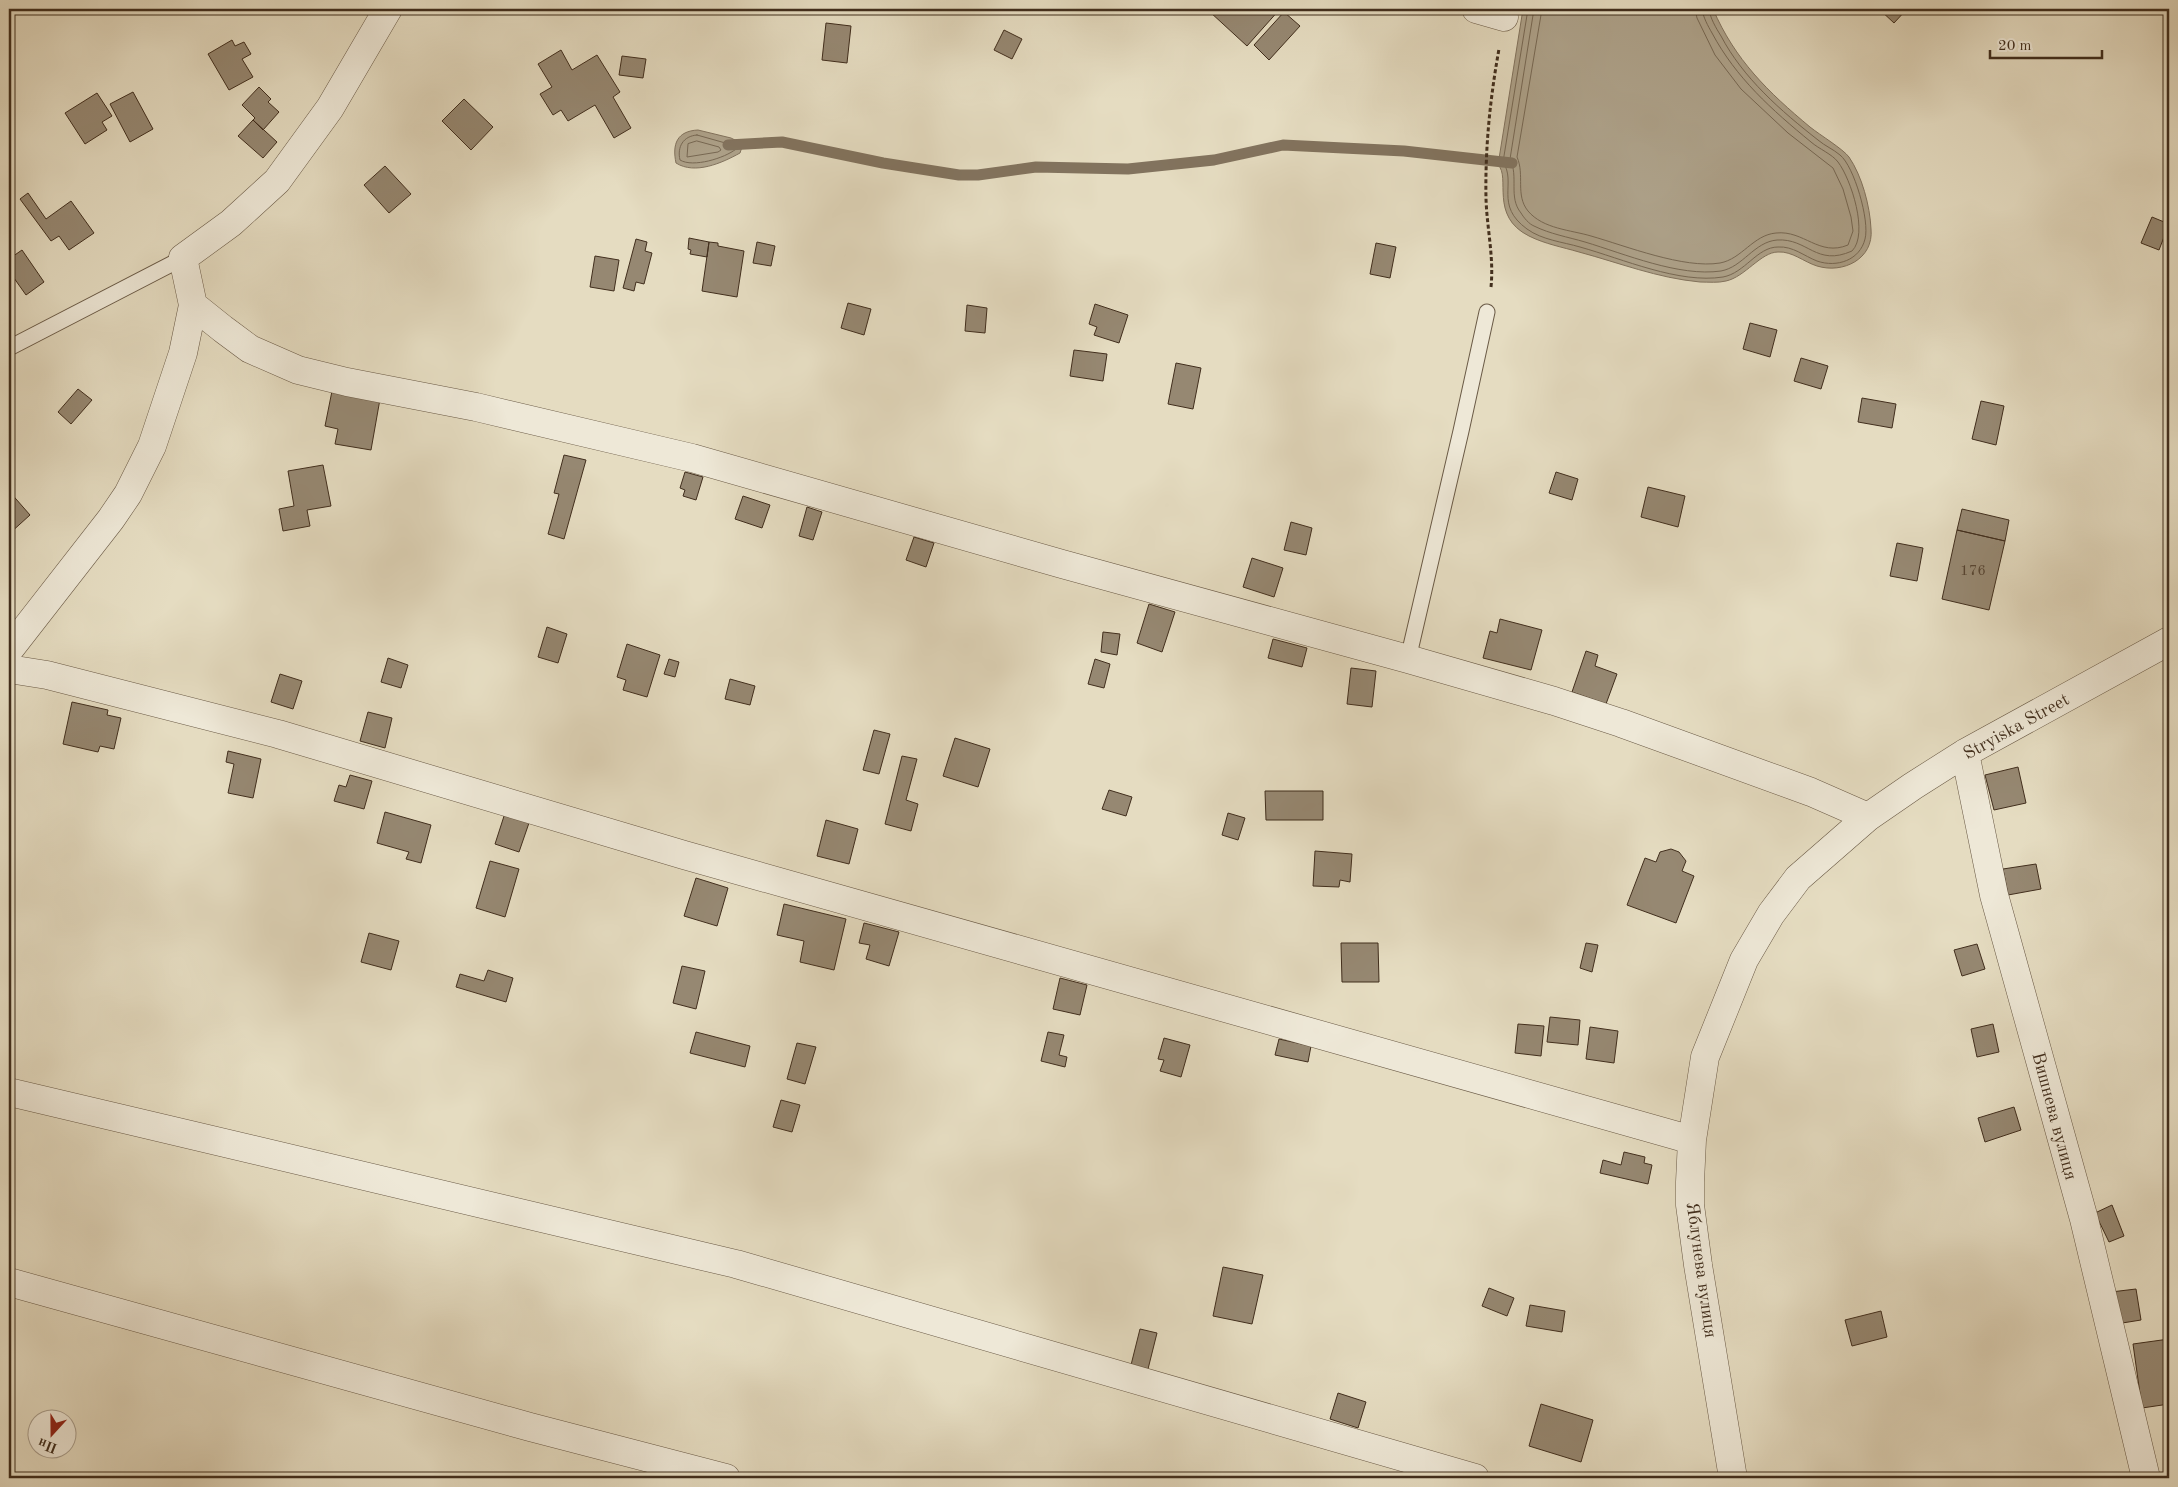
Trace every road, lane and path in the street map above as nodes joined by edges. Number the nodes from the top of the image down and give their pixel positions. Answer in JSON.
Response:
{"nodes":[{"id":1,"x":388,"y":9,"type":"edge"},
{"id":2,"x":1476,"y":9,"type":"edge"},
{"id":3,"x":1505,"y":13,"type":"edge"},
{"id":4,"x":183,"y":258,"type":"junction"},
{"id":5,"x":193,"y":305,"type":"junction"},
{"id":6,"x":1487,"y":312,"type":"joint"},
{"id":7,"x":9,"y":348,"type":"edge"},
{"id":8,"x":2169,"y":641,"type":"edge"},
{"id":9,"x":9,"y":650,"type":"edge"},
{"id":10,"x":1408,"y":659,"type":"junction"},
{"id":11,"x":9,"y":669,"type":"edge"},
{"id":12,"x":1965,"y":754,"type":"junction"},
{"id":13,"x":1868,"y":817,"type":"junction"},
{"id":14,"x":9,"y":1092,"type":"edge"},
{"id":15,"x":1692,"y":1140,"type":"junction"},
{"id":16,"x":9,"y":1282,"type":"edge"},
{"id":17,"x":726,"y":1478,"type":"edge"},
{"id":18,"x":1475,"y":1478,"type":"edge"},
{"id":19,"x":1733,"y":1478,"type":"edge"},
{"id":20,"x":2146,"y":1478,"type":"edge"}],
"edges":[{"from":1,"to":4,"type":"street"},
{"from":2,"to":3,"type":"street"},
{"from":3,"to":6,"type":"path"},
{"from":4,"to":5,"type":"street"},
{"from":4,"to":7,"type":"lane"},
{"from":5,"to":9,"type":"street"},
{"from":5,"to":10,"type":"street"},
{"from":6,"to":10,"type":"lane"},
{"from":8,"to":12,"type":"street","name":"Stryiska Street"},
{"from":10,"to":13,"type":"street"},
{"from":11,"to":15,"type":"street"},
{"from":12,"to":13,"type":"street","name":"Stryiska Street"},
{"from":12,"to":20,"type":"street","name":"Вишнева вулиця"},
{"from":13,"to":15,"type":"street","name":"Яблунева вулиця"},
{"from":14,"to":18,"type":"street"},
{"from":15,"to":19,"type":"street","name":"Яблунева вулиця"},
{"from":16,"to":17,"type":"street"}]}
